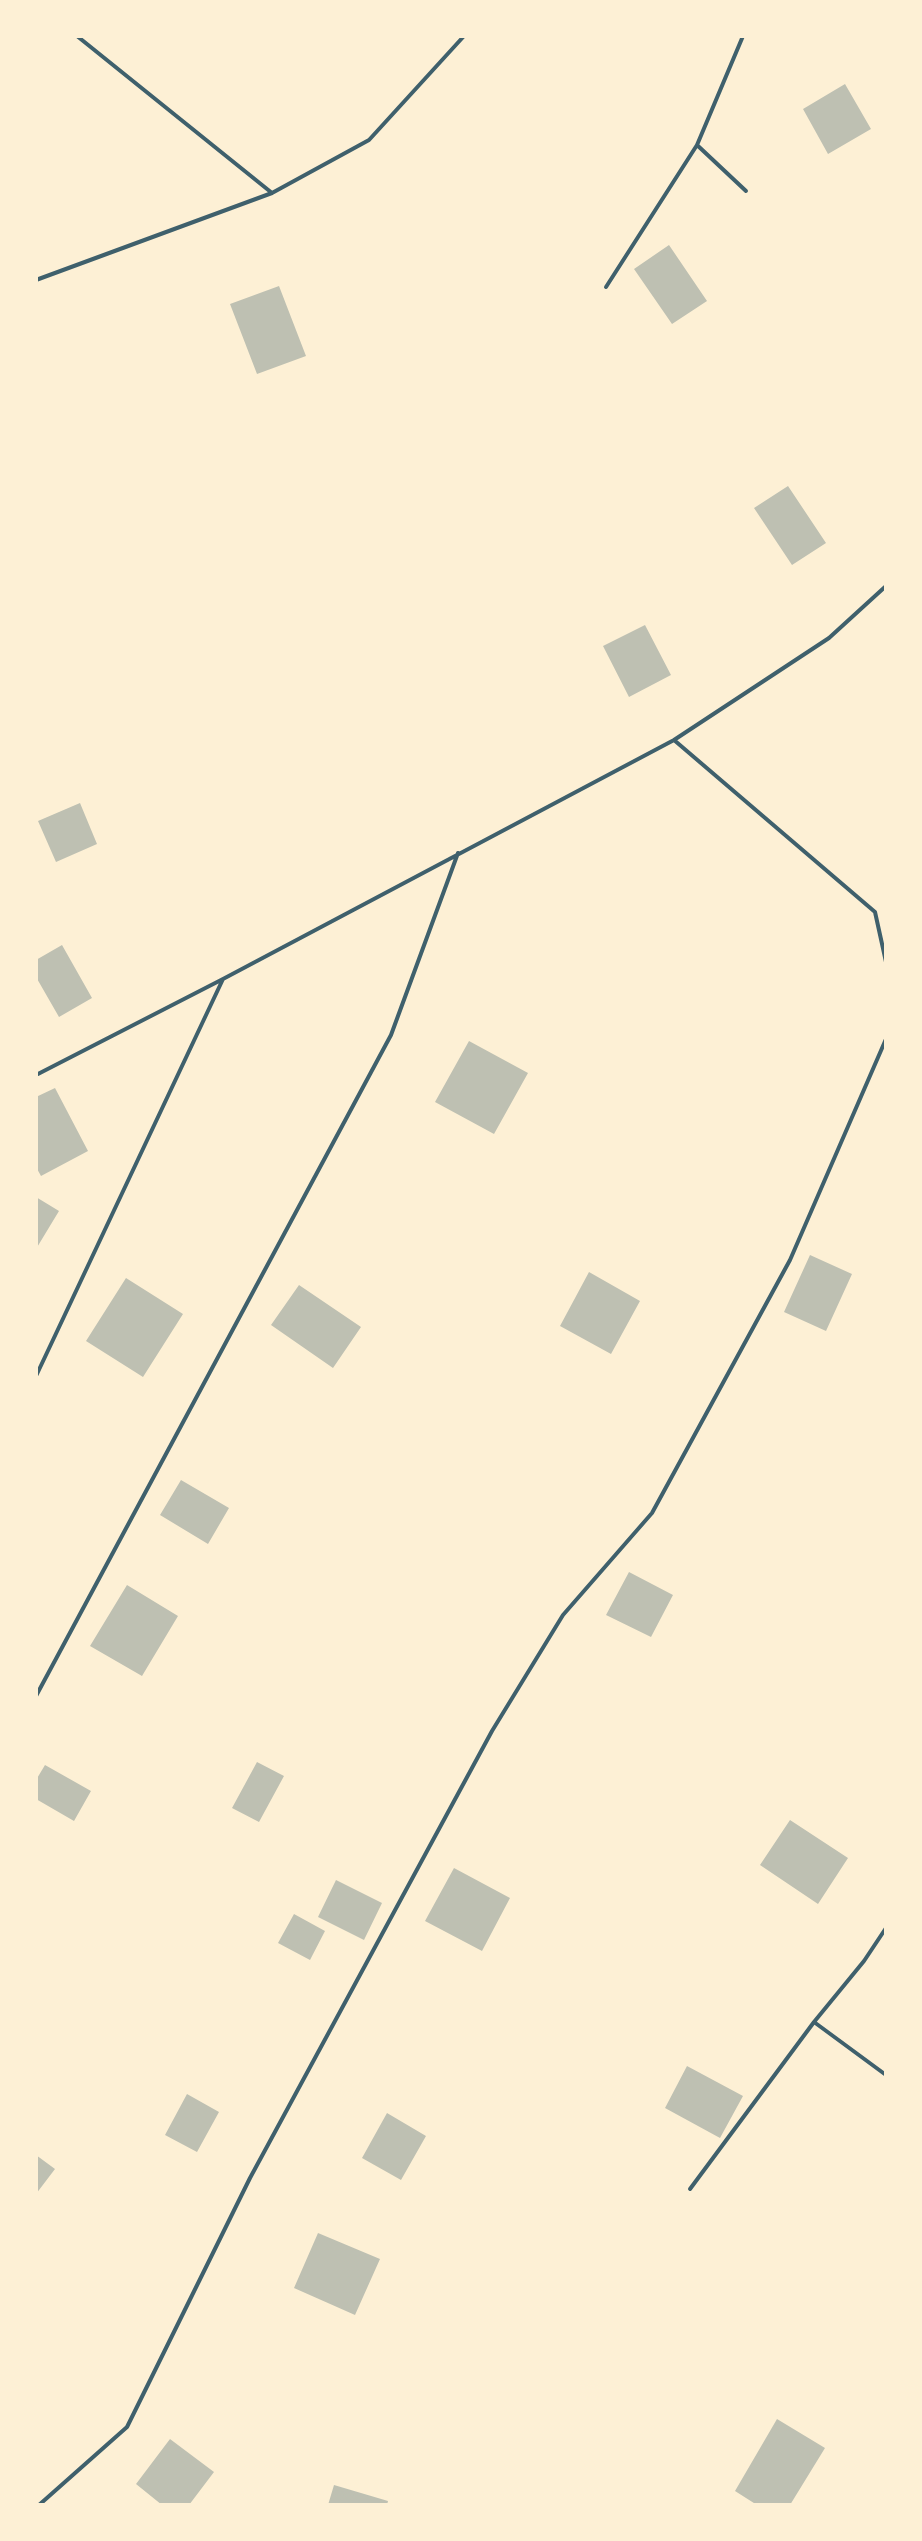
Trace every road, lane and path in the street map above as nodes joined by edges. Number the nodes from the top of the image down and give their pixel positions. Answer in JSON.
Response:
{"nodes":[{"id":1,"x":77,"y":36,"type":"edge"},
{"id":2,"x":464,"y":36,"type":"edge"},
{"id":3,"x":743,"y":36,"type":"edge"},
{"id":4,"x":698,"y":145,"type":"junction"},
{"id":5,"x":746,"y":191,"type":"dead end"},
{"id":6,"x":272,"y":193,"type":"junction"},
{"id":7,"x":36,"y":280,"type":"edge"},
{"id":8,"x":606,"y":287,"type":"dead end"},
{"id":9,"x":886,"y":586,"type":"edge"},
{"id":10,"x":674,"y":740,"type":"junction"},
{"id":11,"x":458,"y":852,"type":"junction"},
{"id":12,"x":886,"y":962,"type":"edge"},
{"id":13,"x":223,"y":980,"type":"junction"},
{"id":14,"x":886,"y":1039,"type":"edge"},
{"id":15,"x":36,"y":1075,"type":"edge"},
{"id":16,"x":36,"y":1376,"type":"edge"},
{"id":17,"x":36,"y":1696,"type":"edge"},
{"id":18,"x":886,"y":1928,"type":"edge"},
{"id":19,"x":814,"y":2022,"type":"junction"},
{"id":20,"x":886,"y":2075,"type":"edge"},
{"id":21,"x":690,"y":2189,"type":"dead end"},
{"id":22,"x":39,"y":2505,"type":"edge"}],
"edges":[{"from":1,"to":6,"type":"lane"},
{"from":2,"to":6,"type":"lane"},
{"from":3,"to":4,"type":"lane"},
{"from":4,"to":5,"type":"lane"},
{"from":4,"to":8,"type":"lane"},
{"from":6,"to":7,"type":"lane"},
{"from":9,"to":10,"type":"lane"},
{"from":10,"to":11,"type":"lane"},
{"from":10,"to":12,"type":"lane"},
{"from":11,"to":13,"type":"lane"},
{"from":11,"to":17,"type":"lane"},
{"from":13,"to":15,"type":"lane"},
{"from":13,"to":16,"type":"lane"},
{"from":14,"to":22,"type":"lane"},
{"from":18,"to":19,"type":"lane"},
{"from":19,"to":20,"type":"lane"},
{"from":19,"to":21,"type":"lane"}]}
